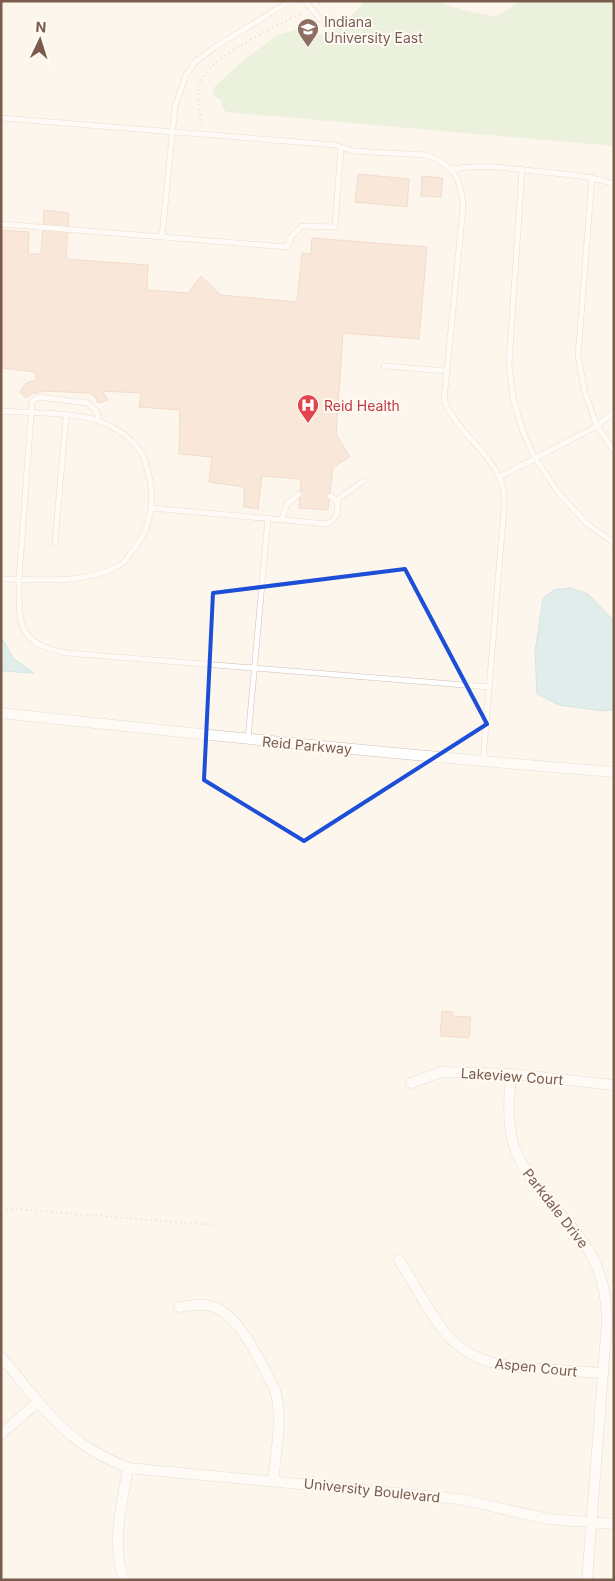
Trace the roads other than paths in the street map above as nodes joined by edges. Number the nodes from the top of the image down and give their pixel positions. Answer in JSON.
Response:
{"nodes":[{"id":1,"x":290,"y":1,"type":"edge"},
{"id":2,"x":304,"y":1,"type":"edge"},
{"id":3,"x":320,"y":19,"type":"dead end"},
{"id":4,"x":1,"y":118,"type":"edge"},
{"id":5,"x":171,"y":132,"type":"junction"},
{"id":6,"x":341,"y":147,"type":"junction"},
{"id":7,"x":452,"y":169,"type":"junction"},
{"id":8,"x":522,"y":170,"type":"junction"},
{"id":9,"x":592,"y":177,"type":"junction"},
{"id":10,"x":614,"y":184,"type":"edge"},
{"id":11,"x":1,"y":224,"type":"edge"},
{"id":12,"x":162,"y":236,"type":"junction"},
{"id":13,"x":384,"y":366,"type":"dead end"},
{"id":14,"x":446,"y":371,"type":"junction"},
{"id":15,"x":1,"y":411,"type":"edge"},
{"id":16,"x":614,"y":412,"type":"edge"},
{"id":17,"x":32,"y":413,"type":"junction"},
{"id":18,"x":66,"y":416,"type":"junction"},
{"id":19,"x":99,"y":421,"type":"junction"},
{"id":20,"x":597,"y":426,"type":"junction"},
{"id":21,"x":614,"y":451,"type":"edge"},
{"id":22,"x":535,"y":458,"type":"junction"},
{"id":23,"x":499,"y":478,"type":"junction"},
{"id":24,"x":363,"y":481,"type":"dead end"},
{"id":25,"x":299,"y":494,"type":"dead end"},
{"id":26,"x":330,"y":496,"type":"dead end"},
{"id":27,"x":337,"y":500,"type":"junction"},
{"id":28,"x":151,"y":508,"type":"junction"},
{"id":29,"x":268,"y":518,"type":"junction"},
{"id":30,"x":282,"y":519,"type":"junction"},
{"id":31,"x":55,"y":542,"type":"dead end"},
{"id":32,"x":614,"y":543,"type":"edge"},
{"id":33,"x":1,"y":579,"type":"edge"},
{"id":34,"x":19,"y":579,"type":"junction"},
{"id":35,"x":255,"y":668,"type":"junction"},
{"id":36,"x":489,"y":687,"type":"junction"},
{"id":37,"x":1,"y":713,"type":"edge"},
{"id":38,"x":248,"y":740,"type":"junction"},
{"id":39,"x":483,"y":762,"type":"junction"},
{"id":40,"x":614,"y":772,"type":"edge"},
{"id":41,"x":511,"y":1074,"type":"junction"},
{"id":42,"x":411,"y":1083,"type":"dead end"},
{"id":43,"x":614,"y":1085,"type":"edge"},
{"id":44,"x":399,"y":1260,"type":"dead end"},
{"id":45,"x":179,"y":1306,"type":"dead end"},
{"id":46,"x":1,"y":1356,"type":"edge"},
{"id":47,"x":603,"y":1373,"type":"junction"},
{"id":48,"x":38,"y":1402,"type":"junction"},
{"id":49,"x":1,"y":1434,"type":"edge"},
{"id":50,"x":128,"y":1468,"type":"junction"},
{"id":51,"x":273,"y":1481,"type":"junction"},
{"id":52,"x":591,"y":1522,"type":"junction"},
{"id":53,"x":614,"y":1524,"type":"edge"},
{"id":54,"x":124,"y":1580,"type":"edge"},
{"id":55,"x":587,"y":1580,"type":"edge"}],
"edges":[{"from":1,"to":5,"type":"lane"},
{"from":2,"to":3,"type":"lane"},
{"from":4,"to":5,"type":"lane"},
{"from":5,"to":6,"type":"lane"},
{"from":5,"to":12,"type":"lane"},
{"from":6,"to":7,"type":"lane"},
{"from":6,"to":12,"type":"lane"},
{"from":7,"to":8,"type":"lane"},
{"from":7,"to":14,"type":"lane"},
{"from":8,"to":9,"type":"lane"},
{"from":8,"to":22,"type":"lane"},
{"from":9,"to":10,"type":"lane"},
{"from":9,"to":20,"type":"lane"},
{"from":11,"to":12,"type":"lane"},
{"from":13,"to":14,"type":"lane"},
{"from":14,"to":23,"type":"lane"},
{"from":15,"to":17,"type":"lane"},
{"from":16,"to":20,"type":"lane"},
{"from":17,"to":18,"type":"lane"},
{"from":17,"to":19,"type":"lane"},
{"from":17,"to":34,"type":"lane"},
{"from":18,"to":19,"type":"lane"},
{"from":18,"to":31,"type":"lane"},
{"from":19,"to":28,"type":"lane"},
{"from":20,"to":21,"type":"lane"},
{"from":20,"to":22,"type":"lane"},
{"from":22,"to":23,"type":"lane"},
{"from":22,"to":32,"type":"lane"},
{"from":23,"to":36,"type":"lane"},
{"from":24,"to":27,"type":"lane"},
{"from":25,"to":30,"type":"lane"},
{"from":26,"to":27,"type":"lane"},
{"from":27,"to":30,"type":"lane"},
{"from":28,"to":29,"type":"lane"},
{"from":28,"to":34,"type":"lane"},
{"from":29,"to":30,"type":"lane"},
{"from":29,"to":35,"type":"lane"},
{"from":33,"to":34,"type":"lane"},
{"from":34,"to":35,"type":"lane"},
{"from":35,"to":36,"type":"lane"},
{"from":35,"to":38,"type":"lane"},
{"from":36,"to":39,"type":"lane"},
{"from":37,"to":38,"type":"street","name":"Reid Parkway"},
{"from":38,"to":39,"type":"street","name":"Reid Parkway"},
{"from":39,"to":40,"type":"street","name":"Reid Parkway"},
{"from":41,"to":42,"type":"street","name":"Lakeview Court"},
{"from":41,"to":43,"type":"street","name":"Lakeview Court"},
{"from":41,"to":47,"type":"street","name":"Parkdale Drive"},
{"from":44,"to":47,"type":"street","name":"Aspen Court"},
{"from":45,"to":51,"type":"street"},
{"from":46,"to":48,"type":"street"},
{"from":47,"to":52,"type":"street","name":"Parkdale Drive"},
{"from":48,"to":49,"type":"street"},
{"from":48,"to":50,"type":"street"},
{"from":50,"to":51,"type":"street","name":"University Boulevard"},
{"from":50,"to":54,"type":"street"},
{"from":51,"to":52,"type":"street","name":"University Boulevard"},
{"from":52,"to":53,"type":"street","name":"University Boulevard"},
{"from":52,"to":55,"type":"street","name":"Parkdale Drive"}]}
